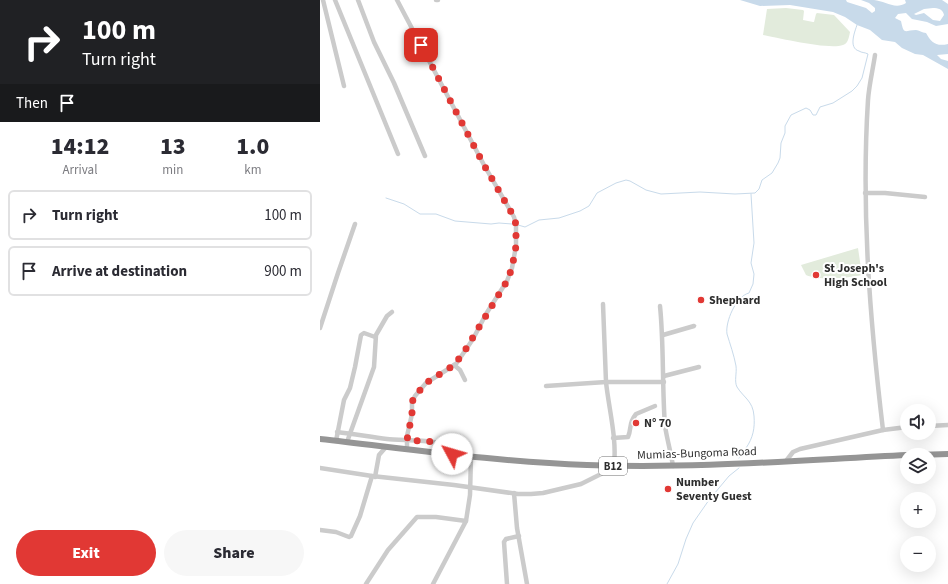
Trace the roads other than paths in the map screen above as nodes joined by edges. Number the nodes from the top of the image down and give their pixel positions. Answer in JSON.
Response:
{"nodes":[{"id":1,"x":323,"y":0,"type":"edge"},
{"id":2,"x":335,"y":0,"type":"edge"},
{"id":3,"x":358,"y":0,"type":"edge"},
{"id":4,"x":397,"y":0,"type":"edge"},
{"id":5,"x":875,"y":54,"type":"dead end"},
{"id":6,"x":344,"y":86,"type":"dead end"},
{"id":7,"x":398,"y":154,"type":"dead end"},
{"id":8,"x":425,"y":156,"type":"dead end"},
{"id":9,"x":865,"y":193,"type":"junction"},
{"id":10,"x":925,"y":197,"type":"dead end"},
{"id":11,"x":356,"y":224,"type":"dead end"},
{"id":12,"x":603,"y":304,"type":"dead end"},
{"id":13,"x":660,"y":306,"type":"dead end"},
{"id":14,"x":392,"y":312,"type":"dead end"},
{"id":15,"x":694,"y":326,"type":"dead end"},
{"id":16,"x":320,"y":328,"type":"edge"},
{"id":17,"x":663,"y":335,"type":"junction"},
{"id":18,"x":375,"y":337,"type":"junction"},
{"id":19,"x":454,"y":365,"type":"junction"},
{"id":20,"x":699,"y":367,"type":"dead end"},
{"id":21,"x":664,"y":376,"type":"junction"},
{"id":22,"x":465,"y":380,"type":"dead end"},
{"id":23,"x":606,"y":382,"type":"junction"},
{"id":24,"x":664,"y":382,"type":"junction"},
{"id":25,"x":546,"y":386,"type":"dead end"},
{"id":26,"x":655,"y":406,"type":"dead end"},
{"id":27,"x":948,"y":425,"type":"edge"},
{"id":28,"x":936,"y":426,"type":"edge"},
{"id":29,"x":900,"y":428,"type":"edge"},
{"id":30,"x":883,"y":430,"type":"junction"},
{"id":31,"x":337,"y":432,"type":"junction"},
{"id":32,"x":350,"y":434,"type":"junction"},
{"id":33,"x":364,"y":436,"type":"junction"},
{"id":34,"x":378,"y":438,"type":"junction"},
{"id":35,"x":614,"y":438,"type":"junction"},
{"id":36,"x":320,"y":439,"type":"edge"},
{"id":37,"x":389,"y":439,"type":"junction"},
{"id":38,"x":405,"y":440,"type":"junction"},
{"id":39,"x":336,"y":441,"type":"junction"},
{"id":40,"x":347,"y":442,"type":"junction"},
{"id":41,"x":428,"y":442,"type":"junction"},
{"id":42,"x":363,"y":444,"type":"junction"},
{"id":43,"x":377,"y":446,"type":"junction"},
{"id":44,"x":387,"y":447,"type":"junction"},
{"id":45,"x":405,"y":449,"type":"junction"},
{"id":46,"x":427,"y":451,"type":"junction"},
{"id":47,"x":452,"y":454,"type":"junction"},
{"id":48,"x":936,"y":454,"type":"edge"},
{"id":49,"x":948,"y":454,"type":"edge"},
{"id":50,"x":900,"y":455,"type":"edge"},
{"id":51,"x":471,"y":456,"type":"junction"},
{"id":52,"x":786,"y":461,"type":"junction"},
{"id":53,"x":604,"y":466,"type":"junction"},
{"id":54,"x":614,"y":466,"type":"junction"},
{"id":55,"x":673,"y":466,"type":"junction"},
{"id":56,"x":320,"y":468,"type":"edge"},
{"id":57,"x":373,"y":477,"type":"junction"},
{"id":58,"x":470,"y":488,"type":"junction"},
{"id":59,"x":514,"y":493,"type":"junction"},
{"id":60,"x":466,"y":521,"type":"junction"},
{"id":61,"x":320,"y":530,"type":"edge"},
{"id":62,"x":519,"y":536,"type":"junction"},
{"id":63,"x":366,"y":584,"type":"edge"},
{"id":64,"x":433,"y":584,"type":"edge"},
{"id":65,"x":506,"y":584,"type":"edge"},
{"id":66,"x":527,"y":584,"type":"edge"}],
"edges":[{"from":1,"to":6,"type":"street"},
{"from":2,"to":7,"type":"street"},
{"from":3,"to":8,"type":"street"},
{"from":4,"to":19,"type":"street"},
{"from":5,"to":9,"type":"street"},
{"from":9,"to":10,"type":"street"},
{"from":9,"to":30,"type":"street"},
{"from":11,"to":16,"type":"street"},
{"from":12,"to":23,"type":"street"},
{"from":13,"to":17,"type":"street"},
{"from":14,"to":18,"type":"street"},
{"from":15,"to":17,"type":"street"},
{"from":17,"to":21,"type":"street"},
{"from":18,"to":31,"type":"street"},
{"from":18,"to":32,"type":"street"},
{"from":19,"to":22,"type":"street"},
{"from":19,"to":38,"type":"street"},
{"from":20,"to":21,"type":"street"},
{"from":21,"to":24,"type":"street"},
{"from":23,"to":24,"type":"street"},
{"from":23,"to":25,"type":"street"},
{"from":23,"to":35,"type":"street"},
{"from":24,"to":55,"type":"street"},
{"from":26,"to":35,"type":"street"},
{"from":27,"to":28,"type":"street"},
{"from":29,"to":30,"type":"street"},
{"from":30,"to":52,"type":"street"},
{"from":31,"to":32,"type":"street"},
{"from":31,"to":39,"type":"street"},
{"from":32,"to":33,"type":"street"},
{"from":32,"to":40,"type":"street"},
{"from":33,"to":34,"type":"street"},
{"from":33,"to":42,"type":"street"},
{"from":34,"to":37,"type":"street"},
{"from":34,"to":43,"type":"street"},
{"from":35,"to":54,"type":"street"},
{"from":36,"to":39,"type":"highway","name":"Mumias-Bungoma Road","number":"B12"},
{"from":37,"to":38,"type":"street"},
{"from":37,"to":44,"type":"street"},
{"from":38,"to":41,"type":"street"},
{"from":38,"to":45,"type":"street"},
{"from":39,"to":40,"type":"highway","name":"Mumias-Bungoma Road","number":"B12"},
{"from":40,"to":42,"type":"highway","name":"Mumias-Bungoma Road","number":"B12"},
{"from":41,"to":46,"type":"street"},
{"from":41,"to":47,"type":"street"},
{"from":42,"to":43,"type":"highway","name":"Mumias-Bungoma Road","number":"B12"},
{"from":43,"to":44,"type":"highway","name":"Mumias-Bungoma Road","number":"B12"},
{"from":44,"to":45,"type":"highway","name":"Mumias-Bungoma Road","number":"B12"},
{"from":44,"to":57,"type":"street"},
{"from":45,"to":46,"type":"highway","name":"Mumias-Bungoma Road","number":"B12"},
{"from":46,"to":47,"type":"highway","name":"Mumias-Bungoma Road","number":"B12"},
{"from":47,"to":51,"type":"highway","name":"Mumias-Bungoma Road","number":"B12"},
{"from":48,"to":49,"type":"highway"},
{"from":50,"to":52,"type":"highway","name":"Mumias-Bungoma Road","number":"B12"},
{"from":51,"to":53,"type":"highway","name":"Mumias-Bungoma Road","number":"B12"},
{"from":51,"to":58,"type":"street"},
{"from":52,"to":55,"type":"highway","name":"Mumias-Bungoma Road","number":"B12"},
{"from":53,"to":54,"type":"highway","name":"Mumias-Bungoma Road","number":"B12"},
{"from":53,"to":59,"type":"street"},
{"from":54,"to":55,"type":"highway","name":"Mumias-Bungoma Road","number":"B12"},
{"from":56,"to":57,"type":"street"},
{"from":57,"to":58,"type":"street"},
{"from":57,"to":61,"type":"street"},
{"from":58,"to":59,"type":"street"},
{"from":58,"to":60,"type":"street"},
{"from":59,"to":62,"type":"street"},
{"from":60,"to":63,"type":"street"},
{"from":60,"to":64,"type":"street"},
{"from":62,"to":65,"type":"street"},
{"from":62,"to":66,"type":"street"}]}
